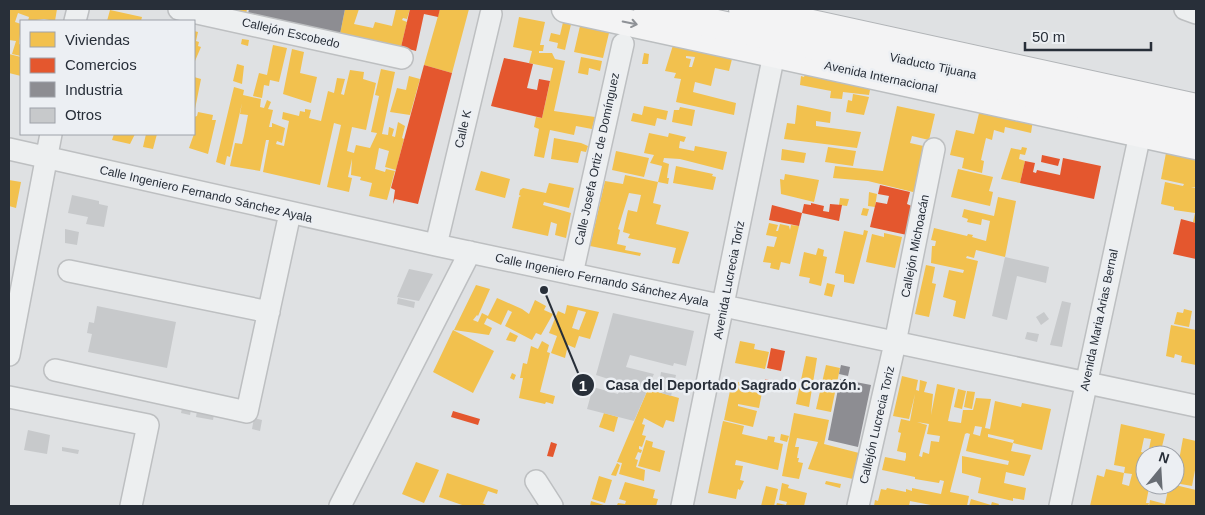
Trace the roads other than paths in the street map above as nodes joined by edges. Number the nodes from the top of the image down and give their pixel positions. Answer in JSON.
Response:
{"nodes":[{"id":1,"x":179,"y":9,"type":"edge"},
{"id":2,"x":565,"y":9,"type":"edge"},
{"id":3,"x":648,"y":9,"type":"edge"},
{"id":4,"x":670,"y":9,"type":"edge"},
{"id":5,"x":700,"y":9,"type":"edge"},
{"id":6,"x":743,"y":9,"type":"edge"},
{"id":7,"x":1184,"y":9,"type":"edge"},
{"id":8,"x":1196,"y":13,"type":"edge"},
{"id":9,"x":491,"y":14,"type":"dead end"},
{"id":10,"x":623,"y":44,"type":"dead end"},
{"id":11,"x":774,"y":54,"type":"junction"},
{"id":12,"x":402,"y":58,"type":"dead end"},
{"id":13,"x":1196,"y":108,"type":"edge"},
{"id":14,"x":1196,"y":117,"type":"edge"},
{"id":15,"x":1196,"y":124,"type":"edge"},
{"id":16,"x":1196,"y":129,"type":"edge"},
{"id":17,"x":1140,"y":134,"type":"junction"},
{"id":18,"x":51,"y":135,"type":"edge"},
{"id":19,"x":1196,"y":146,"type":"edge"},
{"id":20,"x":9,"y":149,"type":"edge"},
{"id":21,"x":934,"y":149,"type":"dead end"},
{"id":22,"x":46,"y":157,"type":"junction"},
{"id":23,"x":290,"y":213,"type":"junction"},
{"id":24,"x":436,"y":244,"type":"junction"},
{"id":25,"x":470,"y":252,"type":"junction"},
{"id":26,"x":69,"y":271,"type":"dead end"},
{"id":27,"x":572,"y":274,"type":"junction"},
{"id":28,"x":724,"y":306,"type":"junction"},
{"id":29,"x":269,"y":312,"type":"junction"},
{"id":30,"x":895,"y":344,"type":"junction"},
{"id":31,"x":9,"y":355,"type":"edge"},
{"id":32,"x":55,"y":370,"type":"dead end"},
{"id":33,"x":1086,"y":382,"type":"junction"},
{"id":34,"x":9,"y":397,"type":"edge"},
{"id":35,"x":1196,"y":406,"type":"edge"},
{"id":36,"x":536,"y":481,"type":"dead end"},
{"id":37,"x":131,"y":506,"type":"edge"},
{"id":38,"x":340,"y":506,"type":"edge"},
{"id":39,"x":552,"y":506,"type":"edge"},
{"id":40,"x":682,"y":506,"type":"edge"},
{"id":41,"x":858,"y":506,"type":"edge"},
{"id":42,"x":1060,"y":506,"type":"edge"}],
"edges":[{"from":1,"to":12,"type":"street","name":"Callejón Escobedo"},
{"from":2,"to":11,"type":"main road","name":"Avenida Internacional","one_way":true},
{"from":3,"to":16,"type":"highway","name":"Avenida Internacional"},
{"from":4,"to":15,"type":"highway","name":"Viaducto Tijuana"},
{"from":5,"to":14,"type":"highway","name":"Viaducto Tijuana"},
{"from":6,"to":13,"type":"highway"},
{"from":7,"to":8,"type":"street"},
{"from":9,"to":24,"type":"street","name":"Calle K"},
{"from":10,"to":27,"type":"street","name":"Calle Josefa Ortiz de Domínguez"},
{"from":11,"to":17,"type":"main road","name":"Avenida Internacional"},
{"from":11,"to":28,"type":"street","name":"Avenida Lucrecia Toriz"},
{"from":17,"to":19,"type":"main road","name":"Avenida Internacional"},
{"from":17,"to":33,"type":"street","name":"Avenida Maria Arias Bernal"},
{"from":18,"to":22,"type":"street"},
{"from":20,"to":22,"type":"street","name":"Calle Ingeniero Fernando Sánchez Ayala"},
{"from":21,"to":30,"type":"street","name":"Callejón Michoacán"},
{"from":22,"to":23,"type":"street","name":"Calle Ingeniero Fernando Sánchez Ayala"},
{"from":22,"to":31,"type":"street"},
{"from":23,"to":24,"type":"street","name":"Calle Ingeniero Fernando Sánchez Ayala"},
{"from":23,"to":29,"type":"street"},
{"from":24,"to":25,"type":"street","name":"Calle Ingeniero Fernando Sánchez Ayala"},
{"from":25,"to":27,"type":"street","name":"Calle Ingeniero Fernando Sánchez Ayala"},
{"from":25,"to":38,"type":"street"},
{"from":26,"to":29,"type":"street"},
{"from":27,"to":28,"type":"street","name":"Calle Ingeniero Fernando Sánchez Ayala"},
{"from":28,"to":30,"type":"street","name":"Calle Ingeniero Fernando Sánchez Ayala"},
{"from":28,"to":40,"type":"street","name":"Avenida Lucrecia Toriz"},
{"from":29,"to":32,"type":"street"},
{"from":30,"to":33,"type":"street","name":"Calle Ingeniero Fernando Sánchez Ayala"},
{"from":30,"to":41,"type":"street","name":"Callejón Lucrecia Toriz"},
{"from":33,"to":35,"type":"street","name":"Calle Ingeniero Fernando Sánchez Ayala"},
{"from":33,"to":42,"type":"street","name":"Avenida Maria Arias Bernal"},
{"from":34,"to":37,"type":"street"},
{"from":36,"to":39,"type":"street"}]}
